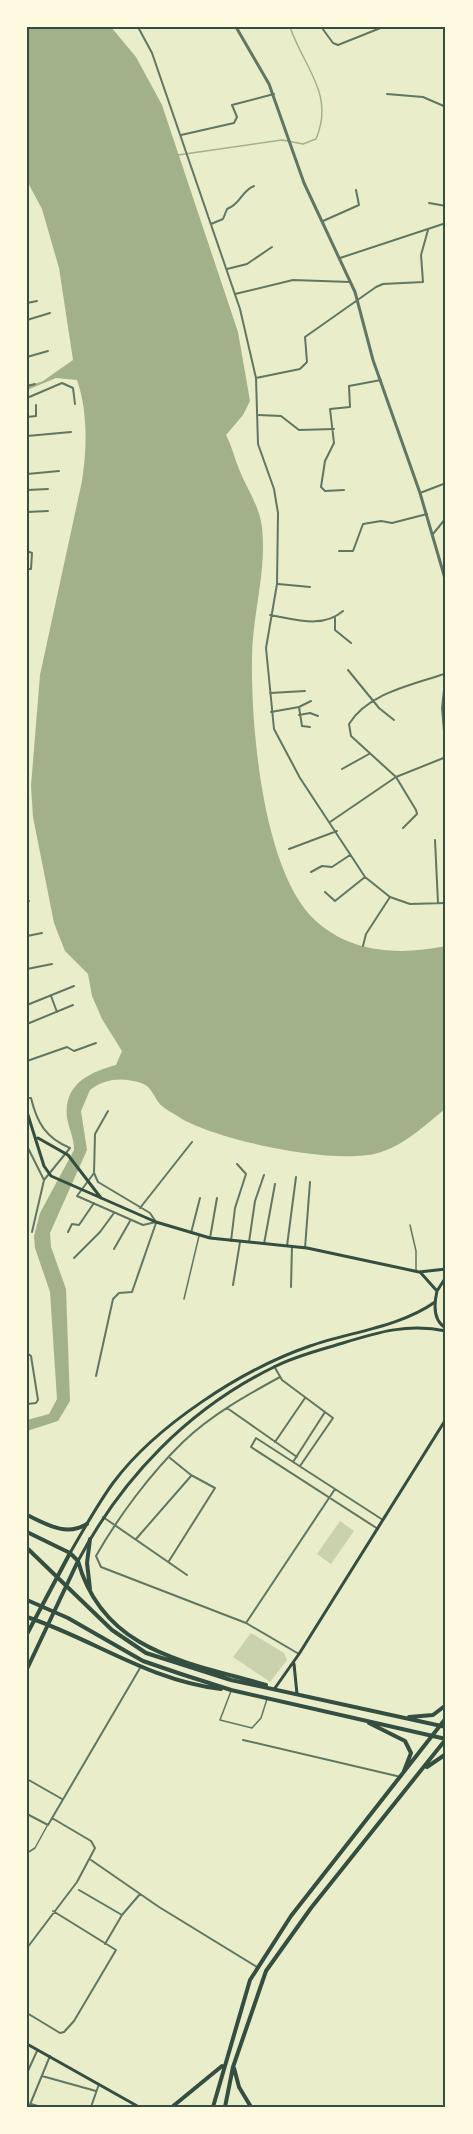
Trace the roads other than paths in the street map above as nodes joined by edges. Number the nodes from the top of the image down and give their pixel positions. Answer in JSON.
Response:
{"nodes":[{"id":1,"x":138,"y":27,"type":"edge"},
{"id":2,"x":236,"y":27,"type":"edge"},
{"id":3,"x":382,"y":27,"type":"edge"},
{"id":4,"x":322,"y":28,"type":"edge"},
{"id":5,"x":274,"y":94,"type":"junction"},
{"id":6,"x":387,"y":94,"type":"dead end"},
{"id":7,"x":446,"y":107,"type":"edge"},
{"id":8,"x":181,"y":135,"type":"junction"},
{"id":9,"x":254,"y":186,"type":"dead end"},
{"id":10,"x":356,"y":190,"type":"dead end"},
{"id":11,"x":429,"y":203,"type":"dead end"},
{"id":12,"x":446,"y":207,"type":"edge"},
{"id":13,"x":323,"y":221,"type":"junction"},
{"id":14,"x":446,"y":223,"type":"edge"},
{"id":15,"x":211,"y":224,"type":"junction"},
{"id":16,"x":428,"y":230,"type":"junction"},
{"id":17,"x":273,"y":247,"type":"dead end"},
{"id":18,"x":340,"y":258,"type":"junction"},
{"id":19,"x":226,"y":269,"type":"junction"},
{"id":20,"x":350,"y":282,"type":"junction"},
{"id":21,"x":235,"y":294,"type":"junction"},
{"id":22,"x":358,"y":300,"type":"junction"},
{"id":23,"x":37,"y":301,"type":"dead end"},
{"id":24,"x":27,"y":303,"type":"edge"},
{"id":25,"x":50,"y":313,"type":"dead end"},
{"id":26,"x":27,"y":320,"type":"edge"},
{"id":27,"x":48,"y":351,"type":"dead end"},
{"id":28,"x":27,"y":357,"type":"edge"},
{"id":29,"x":256,"y":378,"type":"junction"},
{"id":30,"x":381,"y":381,"type":"junction"},
{"id":31,"x":35,"y":384,"type":"dead end"},
{"id":32,"x":27,"y":386,"type":"edge"},
{"id":33,"x":27,"y":398,"type":"edge"},
{"id":34,"x":75,"y":404,"type":"dead end"},
{"id":35,"x":36,"y":405,"type":"dead end"},
{"id":36,"x":259,"y":415,"type":"junction"},
{"id":37,"x":27,"y":417,"type":"edge"},
{"id":38,"x":334,"y":429,"type":"junction"},
{"id":39,"x":71,"y":432,"type":"dead end"},
{"id":40,"x":27,"y":436,"type":"edge"},
{"id":41,"x":58,"y":471,"type":"dead end"},
{"id":42,"x":27,"y":474,"type":"edge"},
{"id":43,"x":446,"y":483,"type":"edge"},
{"id":44,"x":48,"y":489,"type":"dead end"},
{"id":45,"x":27,"y":490,"type":"edge"},
{"id":46,"x":344,"y":490,"type":"dead end"},
{"id":47,"x":420,"y":493,"type":"junction"},
{"id":48,"x":48,"y":510,"type":"dead end"},
{"id":49,"x":27,"y":512,"type":"edge"},
{"id":50,"x":427,"y":514,"type":"junction"},
{"id":51,"x":446,"y":518,"type":"edge"},
{"id":52,"x":432,"y":535,"type":"junction"},
{"id":53,"x":27,"y":551,"type":"edge"},
{"id":54,"x":339,"y":551,"type":"dead end"},
{"id":55,"x":27,"y":569,"type":"edge"},
{"id":56,"x":446,"y":582,"type":"edge"},
{"id":57,"x":277,"y":584,"type":"junction"},
{"id":58,"x":310,"y":587,"type":"dead end"},
{"id":59,"x":343,"y":611,"type":"dead end"},
{"id":60,"x":270,"y":615,"type":"junction"},
{"id":61,"x":334,"y":618,"type":"junction"},
{"id":62,"x":351,"y":642,"type":"dead end"},
{"id":63,"x":348,"y":670,"type":"dead end"},
{"id":64,"x":445,"y":673,"type":"edge"},
{"id":65,"x":305,"y":691,"type":"dead end"},
{"id":66,"x":270,"y":693,"type":"junction"},
{"id":67,"x":444,"y":699,"type":"edge"},
{"id":68,"x":311,"y":701,"type":"dead end"},
{"id":69,"x":373,"y":701,"type":"junction"},
{"id":70,"x":299,"y":707,"type":"junction"},
{"id":71,"x":271,"y":712,"type":"junction"},
{"id":72,"x":300,"y":715,"type":"junction"},
{"id":73,"x":318,"y":716,"type":"dead end"},
{"id":74,"x":394,"y":720,"type":"dead end"},
{"id":75,"x":310,"y":727,"type":"dead end"},
{"id":76,"x":369,"y":754,"type":"junction"},
{"id":77,"x":446,"y":756,"type":"edge"},
{"id":78,"x":342,"y":769,"type":"dead end"},
{"id":79,"x":396,"y":777,"type":"junction"},
{"id":80,"x":330,"y":822,"type":"junction"},
{"id":81,"x":403,"y":828,"type":"dead end"},
{"id":82,"x":337,"y":831,"type":"junction"},
{"id":83,"x":435,"y":840,"type":"dead end"},
{"id":84,"x":289,"y":849,"type":"dead end"},
{"id":85,"x":350,"y":855,"type":"junction"},
{"id":86,"x":311,"y":872,"type":"dead end"},
{"id":87,"x":365,"y":877,"type":"junction"},
{"id":88,"x":325,"y":892,"type":"dead end"},
{"id":89,"x":390,"y":897,"type":"junction"},
{"id":90,"x":438,"y":903,"type":"junction"},
{"id":91,"x":446,"y":903,"type":"edge"},
{"id":92,"x":42,"y":933,"type":"dead end"},
{"id":93,"x":27,"y":936,"type":"edge"},
{"id":94,"x":363,"y":946,"type":"dead end"},
{"id":95,"x":52,"y":964,"type":"dead end"},
{"id":96,"x":27,"y":969,"type":"edge"},
{"id":97,"x":74,"y":986,"type":"dead end"},
{"id":98,"x":51,"y":996,"type":"junction"},
{"id":99,"x":27,"y":1005,"type":"edge"},
{"id":100,"x":73,"y":1005,"type":"dead end"},
{"id":101,"x":57,"y":1012,"type":"junction"},
{"id":102,"x":27,"y":1024,"type":"edge"},
{"id":103,"x":96,"y":1043,"type":"dead end"},
{"id":104,"x":27,"y":1061,"type":"edge"},
{"id":105,"x":27,"y":1098,"type":"edge"},
{"id":106,"x":108,"y":1111,"type":"dead end"},
{"id":107,"x":27,"y":1112,"type":"edge"},
{"id":108,"x":36,"y":1137,"type":"junction"},
{"id":109,"x":192,"y":1142,"type":"dead end"},
{"id":110,"x":27,"y":1146,"type":"edge"},
{"id":111,"x":237,"y":1164,"type":"dead end"},
{"id":112,"x":94,"y":1173,"type":"junction"},
{"id":113,"x":264,"y":1175,"type":"dead end"},
{"id":114,"x":296,"y":1177,"type":"dead end"},
{"id":115,"x":44,"y":1180,"type":"junction"},
{"id":116,"x":310,"y":1182,"type":"dead end"},
{"id":117,"x":275,"y":1184,"type":"dead end"},
{"id":118,"x":102,"y":1198,"type":"junction"},
{"id":119,"x":200,"y":1198,"type":"dead end"},
{"id":120,"x":217,"y":1198,"type":"dead end"},
{"id":121,"x":94,"y":1203,"type":"junction"},
{"id":122,"x":140,"y":1208,"type":"junction"},
{"id":123,"x":114,"y":1213,"type":"junction"},
{"id":124,"x":130,"y":1221,"type":"junction"},
{"id":125,"x":156,"y":1222,"type":"junction"},
{"id":126,"x":410,"y":1224,"type":"dead end"},
{"id":127,"x":68,"y":1232,"type":"dead end"},
{"id":128,"x":32,"y":1233,"type":"dead end"},
{"id":129,"x":191,"y":1233,"type":"junction"},
{"id":130,"x":199,"y":1235,"type":"junction"},
{"id":131,"x":210,"y":1238,"type":"junction"},
{"id":132,"x":231,"y":1241,"type":"junction"},
{"id":133,"x":240,"y":1242,"type":"junction"},
{"id":134,"x":249,"y":1242,"type":"junction"},
{"id":135,"x":264,"y":1244,"type":"junction"},
{"id":136,"x":287,"y":1246,"type":"junction"},
{"id":137,"x":292,"y":1246,"type":"junction"},
{"id":138,"x":305,"y":1248,"type":"junction"},
{"id":139,"x":114,"y":1249,"type":"dead end"},
{"id":140,"x":74,"y":1258,"type":"dead end"},
{"id":141,"x":446,"y":1269,"type":"edge"},
{"id":142,"x":417,"y":1271,"type":"junction"},
{"id":143,"x":446,"y":1277,"type":"edge"},
{"id":144,"x":233,"y":1285,"type":"dead end"},
{"id":145,"x":291,"y":1287,"type":"dead end"},
{"id":146,"x":437,"y":1291,"type":"junction"},
{"id":147,"x":184,"y":1299,"type":"dead end"},
{"id":148,"x":435,"y":1302,"type":"junction"},
{"id":149,"x":446,"y":1330,"type":"edge"},
{"id":150,"x":27,"y":1353,"type":"edge"},
{"id":151,"x":274,"y":1366,"type":"junction"},
{"id":152,"x":96,"y":1376,"type":"dead end"},
{"id":153,"x":280,"y":1377,"type":"junction"},
{"id":154,"x":305,"y":1398,"type":"junction"},
{"id":155,"x":27,"y":1404,"type":"edge"},
{"id":156,"x":227,"y":1408,"type":"junction"},
{"id":157,"x":325,"y":1412,"type":"junction"},
{"id":158,"x":446,"y":1419,"type":"edge"},
{"id":159,"x":444,"y":1426,"type":"edge"},
{"id":160,"x":275,"y":1442,"type":"junction"},
{"id":161,"x":297,"y":1457,"type":"junction"},
{"id":162,"x":169,"y":1458,"type":"junction"},
{"id":163,"x":293,"y":1462,"type":"junction"},
{"id":164,"x":300,"y":1466,"type":"junction"},
{"id":165,"x":191,"y":1475,"type":"junction"},
{"id":166,"x":335,"y":1489,"type":"junction"},
{"id":167,"x":330,"y":1498,"type":"junction"},
{"id":168,"x":27,"y":1515,"type":"edge"},
{"id":169,"x":103,"y":1517,"type":"junction"},
{"id":170,"x":384,"y":1520,"type":"junction"},
{"id":171,"x":87,"y":1524,"type":"junction"},
{"id":172,"x":113,"y":1525,"type":"junction"},
{"id":173,"x":378,"y":1529,"type":"junction"},
{"id":174,"x":27,"y":1532,"type":"edge"},
{"id":175,"x":90,"y":1539,"type":"junction"},
{"id":176,"x":136,"y":1539,"type":"junction"},
{"id":177,"x":27,"y":1548,"type":"edge"},
{"id":178,"x":70,"y":1553,"type":"junction"},
{"id":179,"x":78,"y":1561,"type":"junction"},
{"id":180,"x":169,"y":1561,"type":"junction"},
{"id":181,"x":187,"y":1575,"type":"dead end"},
{"id":182,"x":92,"y":1597,"type":"junction"},
{"id":183,"x":27,"y":1600,"type":"edge"},
{"id":184,"x":27,"y":1617,"type":"edge"},
{"id":185,"x":34,"y":1619,"type":"junction"},
{"id":186,"x":246,"y":1623,"type":"junction"},
{"id":187,"x":46,"y":1624,"type":"junction"},
{"id":188,"x":27,"y":1634,"type":"edge"},
{"id":189,"x":299,"y":1654,"type":"junction"},
{"id":190,"x":294,"y":1662,"type":"junction"},
{"id":191,"x":140,"y":1668,"type":"junction"},
{"id":192,"x":27,"y":1669,"type":"edge"},
{"id":193,"x":275,"y":1688,"type":"junction"},
{"id":194,"x":231,"y":1690,"type":"junction"},
{"id":195,"x":285,"y":1691,"type":"junction"},
{"id":196,"x":297,"y":1694,"type":"junction"},
{"id":197,"x":267,"y":1699,"type":"junction"},
{"id":198,"x":446,"y":1704,"type":"edge"},
{"id":199,"x":403,"y":1717,"type":"junction"},
{"id":200,"x":446,"y":1718,"type":"edge"},
{"id":201,"x":360,"y":1719,"type":"junction"},
{"id":202,"x":444,"y":1726,"type":"edge"},
{"id":203,"x":435,"y":1735,"type":"junction"},
{"id":204,"x":446,"y":1739,"type":"edge"},
{"id":205,"x":243,"y":1740,"type":"dead end"},
{"id":206,"x":446,"y":1754,"type":"edge"},
{"id":207,"x":423,"y":1770,"type":"junction"},
{"id":208,"x":400,"y":1777,"type":"junction"},
{"id":209,"x":27,"y":1779,"type":"edge"},
{"id":210,"x":62,"y":1799,"type":"junction"},
{"id":211,"x":27,"y":1814,"type":"edge"},
{"id":212,"x":52,"y":1818,"type":"junction"},
{"id":213,"x":48,"y":1825,"type":"junction"},
{"id":214,"x":27,"y":1853,"type":"edge"},
{"id":215,"x":91,"y":1860,"type":"junction"},
{"id":216,"x":79,"y":1890,"type":"dead end"},
{"id":217,"x":140,"y":1894,"type":"junction"},
{"id":218,"x":53,"y":1911,"type":"junction"},
{"id":219,"x":122,"y":1915,"type":"junction"},
{"id":220,"x":105,"y":1944,"type":"junction"},
{"id":221,"x":27,"y":1948,"type":"edge"},
{"id":222,"x":257,"y":1967,"type":"junction"},
{"id":223,"x":27,"y":2013,"type":"edge"},
{"id":224,"x":27,"y":2044,"type":"edge"},
{"id":225,"x":38,"y":2050,"type":"junction"},
{"id":226,"x":50,"y":2056,"type":"junction"},
{"id":227,"x":224,"y":2065,"type":"junction"},
{"id":228,"x":233,"y":2067,"type":"junction"},
{"id":229,"x":27,"y":2073,"type":"edge"},
{"id":230,"x":42,"y":2076,"type":"junction"},
{"id":231,"x":99,"y":2084,"type":"junction"},
{"id":232,"x":96,"y":2091,"type":"junction"},
{"id":233,"x":30,"y":2105,"type":"edge"},
{"id":234,"x":41,"y":2107,"type":"edge"},
{"id":235,"x":91,"y":2107,"type":"edge"},
{"id":236,"x":141,"y":2107,"type":"edge"},
{"id":237,"x":172,"y":2107,"type":"edge"},
{"id":238,"x":213,"y":2107,"type":"edge"},
{"id":239,"x":225,"y":2107,"type":"edge"},
{"id":240,"x":252,"y":2107,"type":"edge"}],
"edges":[{"from":1,"to":8,"type":"street"},
{"from":2,"to":5,"type":"street"},
{"from":3,"to":4,"type":"street"},
{"from":5,"to":8,"type":"street"},
{"from":5,"to":13,"type":"street"},
{"from":6,"to":7,"type":"street"},
{"from":8,"to":15,"type":"street"},
{"from":9,"to":15,"type":"street"},
{"from":10,"to":13,"type":"street"},
{"from":11,"to":12,"type":"street"},
{"from":13,"to":18,"type":"street"},
{"from":14,"to":16,"type":"street"},
{"from":15,"to":19,"type":"street"},
{"from":16,"to":18,"type":"street"},
{"from":16,"to":22,"type":"street"},
{"from":17,"to":19,"type":"street"},
{"from":18,"to":20,"type":"street"},
{"from":19,"to":21,"type":"street"},
{"from":20,"to":21,"type":"street"},
{"from":20,"to":22,"type":"street"},
{"from":21,"to":29,"type":"street"},
{"from":22,"to":29,"type":"street"},
{"from":22,"to":30,"type":"street"},
{"from":23,"to":24,"type":"street"},
{"from":25,"to":26,"type":"street"},
{"from":27,"to":28,"type":"street"},
{"from":29,"to":36,"type":"street"},
{"from":30,"to":38,"type":"street"},
{"from":30,"to":47,"type":"street"},
{"from":31,"to":32,"type":"street"},
{"from":33,"to":34,"type":"street"},
{"from":35,"to":37,"type":"street"},
{"from":36,"to":38,"type":"street"},
{"from":36,"to":57,"type":"street"},
{"from":38,"to":46,"type":"street"},
{"from":39,"to":40,"type":"street"},
{"from":41,"to":42,"type":"street"},
{"from":43,"to":47,"type":"street"},
{"from":44,"to":45,"type":"street"},
{"from":47,"to":50,"type":"street"},
{"from":48,"to":49,"type":"street"},
{"from":50,"to":52,"type":"street"},
{"from":50,"to":54,"type":"street"},
{"from":51,"to":52,"type":"street"},
{"from":52,"to":56,"type":"street"},
{"from":53,"to":55,"type":"street"},
{"from":57,"to":58,"type":"street"},
{"from":57,"to":60,"type":"street"},
{"from":59,"to":61,"type":"street"},
{"from":60,"to":61,"type":"street"},
{"from":60,"to":66,"type":"street"},
{"from":61,"to":62,"type":"street"},
{"from":63,"to":69,"type":"street"},
{"from":64,"to":67,"type":"street"},
{"from":64,"to":69,"type":"street"},
{"from":65,"to":66,"type":"street"},
{"from":66,"to":71,"type":"street"},
{"from":67,"to":77,"type":"street"},
{"from":68,"to":70,"type":"street"},
{"from":69,"to":74,"type":"street"},
{"from":69,"to":76,"type":"street"},
{"from":70,"to":71,"type":"street"},
{"from":70,"to":72,"type":"street"},
{"from":71,"to":80,"type":"street"},
{"from":72,"to":73,"type":"street"},
{"from":72,"to":75,"type":"street"},
{"from":76,"to":78,"type":"street"},
{"from":76,"to":79,"type":"street"},
{"from":77,"to":79,"type":"street"},
{"from":79,"to":80,"type":"street"},
{"from":79,"to":81,"type":"street"},
{"from":80,"to":82,"type":"street"},
{"from":82,"to":84,"type":"street"},
{"from":82,"to":85,"type":"street"},
{"from":83,"to":90,"type":"street"},
{"from":85,"to":86,"type":"street"},
{"from":85,"to":87,"type":"street"},
{"from":87,"to":88,"type":"street"},
{"from":87,"to":89,"type":"street"},
{"from":89,"to":90,"type":"street"},
{"from":89,"to":94,"type":"street"},
{"from":90,"to":91,"type":"street"},
{"from":92,"to":93,"type":"street"},
{"from":95,"to":96,"type":"street"},
{"from":97,"to":98,"type":"street"},
{"from":98,"to":99,"type":"street"},
{"from":98,"to":101,"type":"street"},
{"from":100,"to":101,"type":"street"},
{"from":101,"to":102,"type":"street"},
{"from":103,"to":104,"type":"street"},
{"from":105,"to":115,"type":"street"},
{"from":106,"to":112,"type":"street"},
{"from":107,"to":108,"type":"main road"},
{"from":108,"to":118,"type":"main road"},
{"from":108,"to":118,"type":"main road"},
{"from":109,"to":122,"type":"street"},
{"from":110,"to":115,"type":"street"},
{"from":111,"to":132,"type":"street"},
{"from":112,"to":121,"type":"street"},
{"from":112,"to":122,"type":"street"},
{"from":113,"to":134,"type":"street"},
{"from":114,"to":136,"type":"street"},
{"from":115,"to":128,"type":"street"},
{"from":116,"to":138,"type":"street"},
{"from":117,"to":135,"type":"street"},
{"from":118,"to":125,"type":"main road"},
{"from":119,"to":129,"type":"street"},
{"from":120,"to":131,"type":"street"},
{"from":121,"to":123,"type":"street"},
{"from":121,"to":127,"type":"street"},
{"from":122,"to":125,"type":"street"},
{"from":123,"to":124,"type":"street"},
{"from":123,"to":140,"type":"street"},
{"from":124,"to":125,"type":"street"},
{"from":124,"to":139,"type":"street"},
{"from":125,"to":129,"type":"main road"},
{"from":125,"to":152,"type":"street"},
{"from":126,"to":142,"type":"lane"},
{"from":129,"to":130,"type":"main road"},
{"from":130,"to":131,"type":"main road"},
{"from":130,"to":147,"type":"lane"},
{"from":131,"to":132,"type":"main road"},
{"from":132,"to":133,"type":"main road"},
{"from":133,"to":134,"type":"main road"},
{"from":133,"to":144,"type":"street"},
{"from":134,"to":135,"type":"main road"},
{"from":135,"to":136,"type":"main road"},
{"from":136,"to":137,"type":"main road"},
{"from":137,"to":138,"type":"main road"},
{"from":137,"to":145,"type":"street"},
{"from":138,"to":142,"type":"main road"},
{"from":141,"to":142,"type":"main road"},
{"from":142,"to":146,"type":"main road"},
{"from":143,"to":146,"type":"main road"},
{"from":146,"to":148,"type":"main road"},
{"from":148,"to":149,"type":"main road"},
{"from":148,"to":171,"type":"main road"},
{"from":149,"to":151,"type":"main road"},
{"from":150,"to":155,"type":"street"},
{"from":151,"to":153,"type":"street"},
{"from":151,"to":169,"type":"main road"},
{"from":153,"to":154,"type":"street"},
{"from":153,"to":156,"type":"street"},
{"from":154,"to":157,"type":"street"},
{"from":154,"to":160,"type":"street"},
{"from":156,"to":160,"type":"street"},
{"from":156,"to":162,"type":"street"},
{"from":157,"to":161,"type":"street"},
{"from":157,"to":164,"type":"street"},
{"from":158,"to":159,"type":"main road"},
{"from":159,"to":170,"type":"main road"},
{"from":160,"to":161,"type":"street"},
{"from":161,"to":163,"type":"street"},
{"from":162,"to":165,"type":"street"},
{"from":162,"to":172,"type":"street"},
{"from":163,"to":164,"type":"street"},
{"from":163,"to":167,"type":"street"},
{"from":164,"to":166,"type":"street"},
{"from":165,"to":176,"type":"street"},
{"from":165,"to":180,"type":"street"},
{"from":166,"to":167,"type":"street"},
{"from":166,"to":170,"type":"street"},
{"from":167,"to":173,"type":"street"},
{"from":167,"to":186,"type":"street"},
{"from":168,"to":171,"type":"main road"},
{"from":169,"to":172,"type":"street"},
{"from":169,"to":175,"type":"main road"},
{"from":170,"to":173,"type":"main road"},
{"from":171,"to":178,"type":"main road"},
{"from":172,"to":176,"type":"street"},
{"from":172,"to":186,"type":"street"},
{"from":173,"to":189,"type":"main road"},
{"from":174,"to":178,"type":"main road"},
{"from":175,"to":179,"type":"main road"},
{"from":175,"to":182,"type":"main road"},
{"from":176,"to":180,"type":"street"},
{"from":177,"to":195,"type":"main road"},
{"from":178,"to":179,"type":"main road"},
{"from":178,"to":185,"type":"main road"},
{"from":179,"to":182,"type":"main road"},
{"from":179,"to":187,"type":"main road"},
{"from":180,"to":181,"type":"street"},
{"from":182,"to":193,"type":"main road"},
{"from":183,"to":194,"type":"main road"},
{"from":184,"to":185,"type":"main road"},
{"from":185,"to":187,"type":"main road"},
{"from":185,"to":188,"type":"main road"},
{"from":186,"to":189,"type":"street"},
{"from":187,"to":191,"type":"main road"},
{"from":187,"to":192,"type":"main road"},
{"from":189,"to":190,"type":"main road"},
{"from":190,"to":193,"type":"main road"},
{"from":190,"to":196,"type":"main road"},
{"from":191,"to":194,"type":"main road"},
{"from":191,"to":210,"type":"street"},
{"from":193,"to":195,"type":"main road"},
{"from":194,"to":197,"type":"main road"},
{"from":194,"to":197,"type":"lane"},
{"from":195,"to":196,"type":"main road"},
{"from":196,"to":199,"type":"main road"},
{"from":197,"to":201,"type":"main road"},
{"from":198,"to":199,"type":"main road"},
{"from":199,"to":202,"type":"main road"},
{"from":200,"to":202,"type":"main road"},
{"from":201,"to":203,"type":"main road"},
{"from":201,"to":208,"type":"main road"},
{"from":202,"to":203,"type":"main road"},
{"from":203,"to":204,"type":"main road"},
{"from":203,"to":208,"type":"main road"},
{"from":204,"to":207,"type":"main road"},
{"from":205,"to":208,"type":"street"},
{"from":206,"to":207,"type":"main road"},
{"from":207,"to":228,"type":"main road"},
{"from":208,"to":222,"type":"main road"},
{"from":209,"to":210,"type":"street"},
{"from":210,"to":212,"type":"street"},
{"from":211,"to":213,"type":"street"},
{"from":212,"to":213,"type":"street"},
{"from":212,"to":215,"type":"street"},
{"from":213,"to":214,"type":"lane"},
{"from":215,"to":217,"type":"street"},
{"from":215,"to":218,"type":"street"},
{"from":216,"to":219,"type":"street"},
{"from":217,"to":219,"type":"street"},
{"from":217,"to":222,"type":"street"},
{"from":218,"to":220,"type":"street"},
{"from":218,"to":221,"type":"street"},
{"from":219,"to":220,"type":"street"},
{"from":220,"to":223,"type":"street"},
{"from":222,"to":227,"type":"main road"},
{"from":224,"to":225,"type":"main road"},
{"from":225,"to":226,"type":"main road"},
{"from":225,"to":229,"type":"street"},
{"from":226,"to":230,"type":"street"},
{"from":226,"to":231,"type":"main road"},
{"from":227,"to":237,"type":"main road"},
{"from":227,"to":238,"type":"main road"},
{"from":228,"to":239,"type":"main road"},
{"from":228,"to":240,"type":"main road"},
{"from":230,"to":232,"type":"street"},
{"from":230,"to":233,"type":"street"},
{"from":231,"to":232,"type":"street"},
{"from":231,"to":236,"type":"main road"},
{"from":232,"to":235,"type":"street"},
{"from":233,"to":234,"type":"street"}]}
